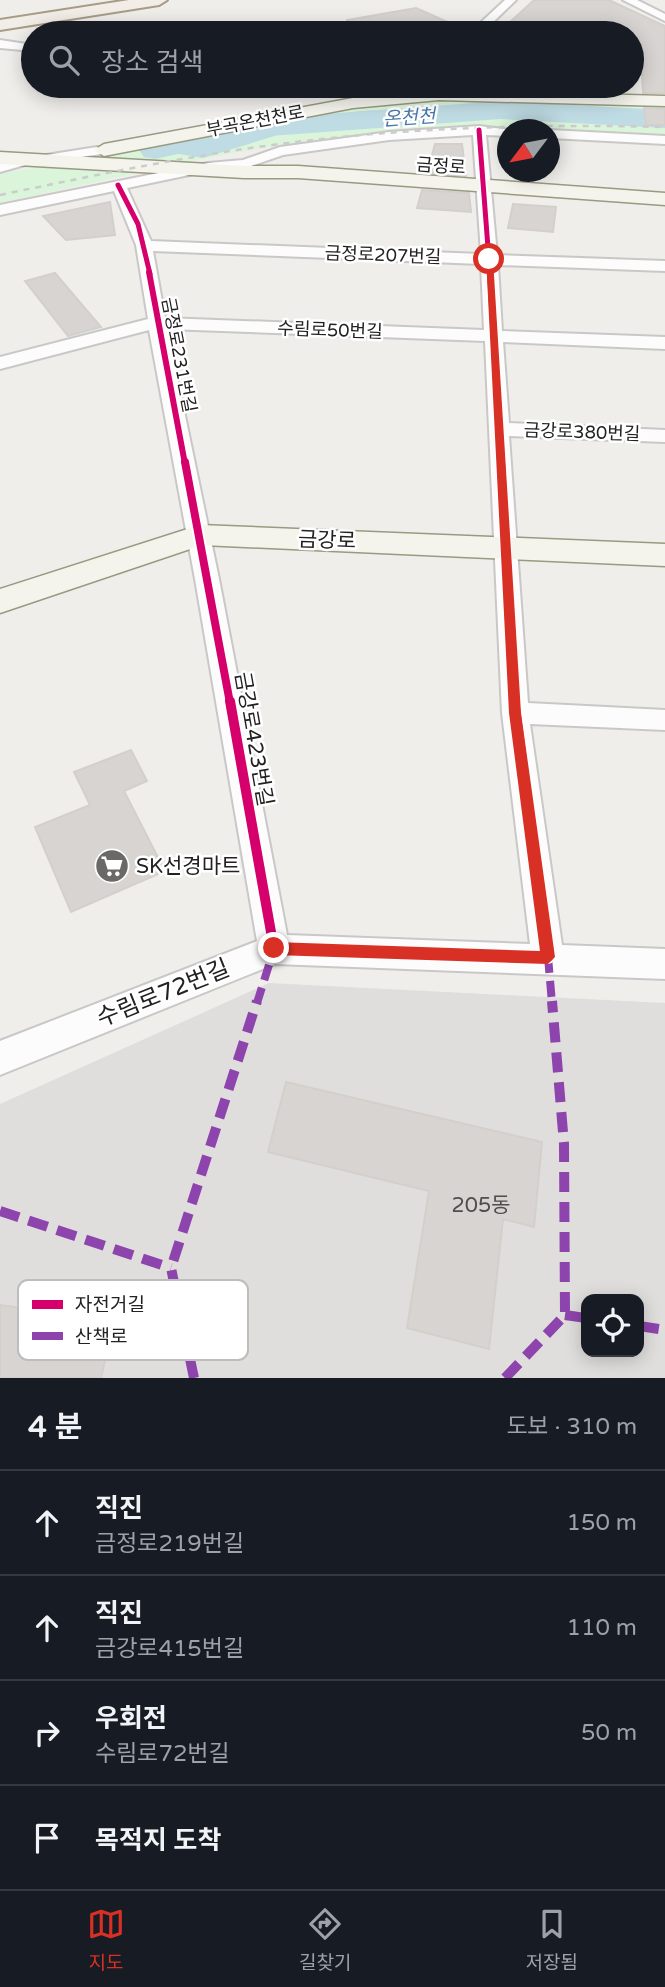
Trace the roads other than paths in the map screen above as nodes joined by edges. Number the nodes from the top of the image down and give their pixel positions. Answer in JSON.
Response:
{"nodes":[{"id":1,"x":79,"y":0,"type":"edge"},
{"id":2,"x":120,"y":0,"type":"edge"},
{"id":3,"x":159,"y":0,"type":"edge"},
{"id":4,"x":511,"y":0,"type":"edge"},
{"id":5,"x":628,"y":0,"type":"edge"},
{"id":6,"x":0,"y":12,"type":"edge"},
{"id":7,"x":0,"y":18,"type":"edge"},
{"id":8,"x":665,"y":18,"type":"edge"},
{"id":9,"x":25,"y":21,"type":"edge"},
{"id":10,"x":488,"y":21,"type":"edge"},
{"id":11,"x":21,"y":22,"type":"edge"},
{"id":12,"x":0,"y":25,"type":"edge"},
{"id":13,"x":0,"y":44,"type":"edge"},
{"id":14,"x":21,"y":47,"type":"edge"},
{"id":15,"x":383,"y":98,"type":"edge"},
{"id":16,"x":601,"y":98,"type":"edge"},
{"id":17,"x":665,"y":101,"type":"edge"},
{"id":18,"x":479,"y":130,"type":"junction"},
{"id":19,"x":497,"y":131,"type":"edge"},
{"id":20,"x":560,"y":135,"type":"edge"},
{"id":21,"x":665,"y":140,"type":"edge"},
{"id":22,"x":0,"y":142,"type":"edge"},
{"id":23,"x":99,"y":155,"type":"junction"},
{"id":24,"x":0,"y":158,"type":"edge"},
{"id":25,"x":24,"y":160,"type":"junction"},
{"id":26,"x":245,"y":164,"type":"junction"},
{"id":27,"x":191,"y":166,"type":"junction"},
{"id":28,"x":0,"y":169,"type":"edge"},
{"id":29,"x":298,"y":172,"type":"junction"},
{"id":30,"x":485,"y":186,"type":"junction"},
{"id":31,"x":108,"y":187,"type":"junction"},
{"id":32,"x":665,"y":199,"type":"edge"},
{"id":33,"x":0,"y":209,"type":"edge"},
{"id":34,"x":143,"y":246,"type":"junction"},
{"id":35,"x":489,"y":259,"type":"junction"},
{"id":36,"x":665,"y":266,"type":"edge"},
{"id":37,"x":155,"y":323,"type":"junction"},
{"id":38,"x":494,"y":336,"type":"junction"},
{"id":39,"x":665,"y":343,"type":"edge"},
{"id":40,"x":0,"y":363,"type":"edge"},
{"id":41,"x":499,"y":429,"type":"junction"},
{"id":42,"x":665,"y":436,"type":"edge"},
{"id":43,"x":200,"y":535,"type":"junction"},
{"id":44,"x":505,"y":548,"type":"junction"},
{"id":45,"x":665,"y":555,"type":"edge"},
{"id":46,"x":0,"y":600,"type":"edge"},
{"id":47,"x":515,"y":713,"type":"junction"},
{"id":48,"x":665,"y":720,"type":"edge"},
{"id":49,"x":274,"y":948,"type":"junction"},
{"id":50,"x":548,"y":957,"type":"junction"},
{"id":51,"x":665,"y":964,"type":"edge"},
{"id":52,"x":0,"y":1058,"type":"edge"}],
"edges":[{"from":1,"to":6,"type":"main road"},
{"from":2,"to":7,"type":"main road"},
{"from":3,"to":9,"type":"main road"},
{"from":4,"to":10,"type":"street"},
{"from":5,"to":8,"type":"street"},
{"from":11,"to":12,"type":"main road"},
{"from":13,"to":14,"type":"street"},
{"from":15,"to":23,"type":"main road","name":"부곡온천천로"},
{"from":16,"to":17,"type":"main road","name":"부곡온천천로"},
{"from":18,"to":19,"type":"street"},
{"from":18,"to":26,"type":"street"},
{"from":18,"to":30,"type":"street"},
{"from":20,"to":21,"type":"street"},
{"from":22,"to":23,"type":"main road","name":"금정로"},
{"from":23,"to":25,"type":"street"},
{"from":23,"to":25,"type":"main road","name":"금정로"},
{"from":23,"to":27,"type":"main road","name":"금정로"},
{"from":23,"to":27,"type":"main road","name":"금정로"},
{"from":23,"to":31,"type":"main road"},
{"from":24,"to":25,"type":"main road","name":"금정로"},
{"from":25,"to":28,"type":"street"},
{"from":26,"to":27,"type":"main road","name":"금정로"},
{"from":26,"to":29,"type":"main road","name":"금정로"},
{"from":27,"to":29,"type":"main road","name":"금정로"},
{"from":27,"to":31,"type":"street"},
{"from":29,"to":30,"type":"main road","name":"금정로"},
{"from":30,"to":32,"type":"main road","name":"금정로"},
{"from":30,"to":35,"type":"street"},
{"from":31,"to":33,"type":"street"},
{"from":31,"to":34,"type":"street","name":"금정로231번길"},
{"from":34,"to":35,"type":"street","name":"금정로207번길"},
{"from":34,"to":37,"type":"street","name":"금정로231번길"},
{"from":35,"to":36,"type":"street","name":"금정로207번길"},
{"from":35,"to":38,"type":"street"},
{"from":37,"to":38,"type":"street","name":"수림로50번길"},
{"from":37,"to":40,"type":"street","name":"수림로50번길"},
{"from":37,"to":43,"type":"street","name":"금정로231번길"},
{"from":38,"to":39,"type":"street","name":"수림로50번길"},
{"from":38,"to":41,"type":"street"},
{"from":41,"to":42,"type":"street","name":"금강로380번길"},
{"from":41,"to":44,"type":"street"},
{"from":43,"to":44,"type":"main road","name":"금강로"},
{"from":43,"to":46,"type":"main road","name":"금강로"},
{"from":43,"to":49,"type":"street","name":"금강로423번길"},
{"from":44,"to":45,"type":"main road","name":"금강로"},
{"from":44,"to":47,"type":"street"},
{"from":47,"to":48,"type":"street"},
{"from":47,"to":50,"type":"street"},
{"from":49,"to":50,"type":"street","name":"수림로72번길"},
{"from":49,"to":52,"type":"street","name":"수림로72번길"},
{"from":50,"to":51,"type":"street","name":"수림로72번길"}]}
